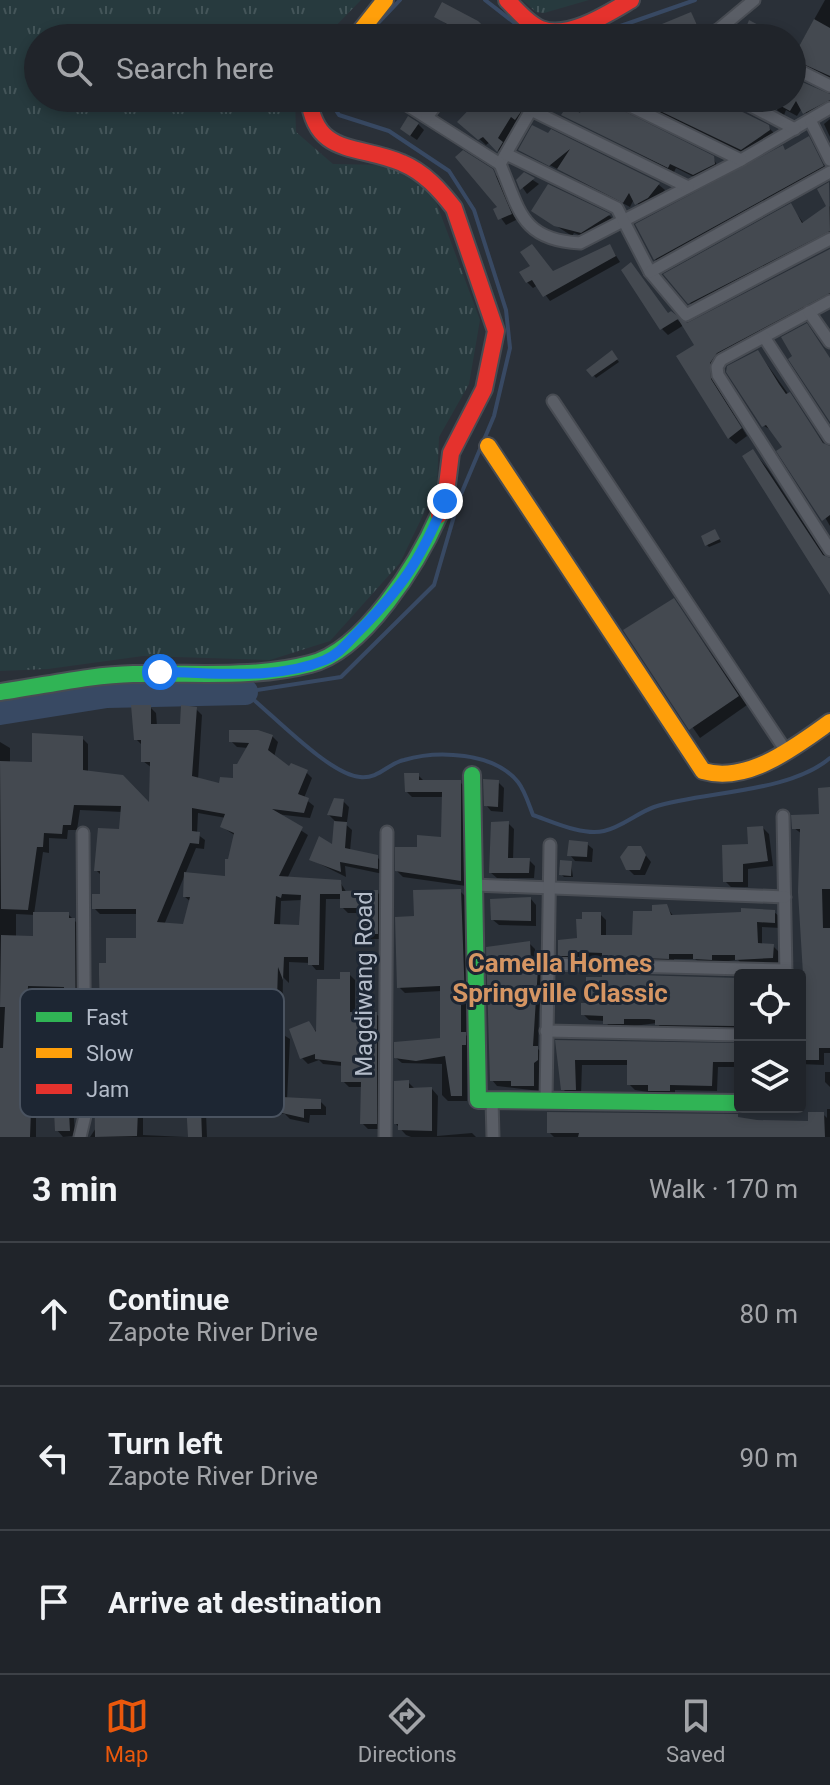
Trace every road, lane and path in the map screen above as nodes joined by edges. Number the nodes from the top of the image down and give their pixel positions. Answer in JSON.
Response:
{"nodes":[{"id":1,"x":385,"y":0,"type":"edge"},
{"id":2,"x":507,"y":0,"type":"edge"},
{"id":3,"x":631,"y":0,"type":"edge"},
{"id":4,"x":754,"y":0,"type":"edge"},
{"id":5,"x":366,"y":24,"type":"edge"},
{"id":6,"x":533,"y":24,"type":"edge"},
{"id":7,"x":578,"y":24,"type":"edge"},
{"id":8,"x":725,"y":24,"type":"edge"},
{"id":9,"x":806,"y":74,"type":"edge"},
{"id":10,"x":830,"y":86,"type":"edge"},
{"id":11,"x":830,"y":108,"type":"edge"},
{"id":12,"x":309,"y":112,"type":"edge"},
{"id":13,"x":419,"y":112,"type":"edge"},
{"id":14,"x":431,"y":112,"type":"edge"},
{"id":15,"x":530,"y":112,"type":"edge"},
{"id":16,"x":535,"y":112,"type":"edge"},
{"id":17,"x":643,"y":112,"type":"edge"},
{"id":18,"x":763,"y":112,"type":"edge"},
{"id":19,"x":427,"y":117,"type":"junction"},
{"id":20,"x":811,"y":122,"type":"junction"},
{"id":21,"x":795,"y":129,"type":"junction"},
{"id":22,"x":503,"y":159,"type":"junction"},
{"id":23,"x":741,"y":160,"type":"junction"},
{"id":24,"x":830,"y":160,"type":"edge"},
{"id":25,"x":830,"y":172,"type":"edge"},
{"id":26,"x":688,"y":187,"type":"junction"},
{"id":27,"x":622,"y":221,"type":"junction"},
{"id":28,"x":830,"y":239,"type":"edge"},
{"id":29,"x":650,"y":272,"type":"junction"},
{"id":30,"x":830,"y":301,"type":"edge"},
{"id":31,"x":809,"y":312,"type":"junction"},
{"id":32,"x":764,"y":337,"type":"junction"},
{"id":33,"x":830,"y":342,"type":"edge"},
{"id":34,"x":553,"y":401,"type":"dead end"},
{"id":35,"x":830,"y":438,"type":"edge"},
{"id":36,"x":488,"y":446,"type":"dead end"},
{"id":37,"x":830,"y":550,"type":"edge"},
{"id":38,"x":0,"y":692,"type":"edge"},
{"id":39,"x":830,"y":722,"type":"edge"},
{"id":40,"x":786,"y":751,"type":"junction"},
{"id":41,"x":472,"y":775,"type":"dead end"},
{"id":42,"x":783,"y":816,"type":"dead end"},
{"id":43,"x":387,"y":832,"type":"dead end"},
{"id":44,"x":83,"y":833,"type":"dead end"},
{"id":45,"x":550,"y":845,"type":"dead end"},
{"id":46,"x":474,"y":885,"type":"junction"},
{"id":47,"x":549,"y":888,"type":"junction"},
{"id":48,"x":785,"y":897,"type":"junction"},
{"id":49,"x":546,"y":964,"type":"junction"},
{"id":50,"x":786,"y":969,"type":"edge"},
{"id":51,"x":734,"y":971,"type":"edge"},
{"id":52,"x":84,"y":989,"type":"edge"},
{"id":53,"x":546,"y":1031,"type":"junction"},
{"id":54,"x":734,"y":1035,"type":"edge"},
{"id":55,"x":492,"y":1100,"type":"junction"},
{"id":56,"x":546,"y":1101,"type":"junction"},
{"id":57,"x":734,"y":1103,"type":"edge"},
{"id":58,"x":85,"y":1117,"type":"edge"},
{"id":59,"x":80,"y":1137,"type":"edge"},
{"id":60,"x":385,"y":1137,"type":"edge"},
{"id":61,"x":493,"y":1137,"type":"edge"}],
"edges":[{"from":1,"to":5,"type":"street"},
{"from":2,"to":6,"type":"street"},
{"from":3,"to":7,"type":"street"},
{"from":4,"to":8,"type":"street"},
{"from":9,"to":10,"type":"street"},
{"from":11,"to":20,"type":"street"},
{"from":12,"to":38,"type":"street"},
{"from":13,"to":19,"type":"street"},
{"from":14,"to":19,"type":"street"},
{"from":15,"to":22,"type":"street"},
{"from":16,"to":26,"type":"street"},
{"from":17,"to":23,"type":"street"},
{"from":18,"to":21,"type":"street"},
{"from":19,"to":22,"type":"street"},
{"from":20,"to":21,"type":"street"},
{"from":20,"to":24,"type":"street"},
{"from":21,"to":23,"type":"street"},
{"from":22,"to":27,"type":"street"},
{"from":22,"to":27,"type":"street"},
{"from":23,"to":26,"type":"street"},
{"from":25,"to":29,"type":"street"},
{"from":26,"to":27,"type":"street"},
{"from":27,"to":29,"type":"street"},
{"from":28,"to":29,"type":"street"},
{"from":30,"to":31,"type":"street"},
{"from":31,"to":32,"type":"street"},
{"from":31,"to":33,"type":"street"},
{"from":32,"to":35,"type":"street"},
{"from":32,"to":37,"type":"street"},
{"from":34,"to":40,"type":"street"},
{"from":36,"to":40,"type":"street"},
{"from":39,"to":40,"type":"street"},
{"from":41,"to":46,"type":"street"},
{"from":42,"to":48,"type":"street"},
{"from":43,"to":60,"type":"street","name":"Magdiwang Road"},
{"from":44,"to":52,"type":"street"},
{"from":45,"to":47,"type":"street"},
{"from":46,"to":47,"type":"street"},
{"from":46,"to":55,"type":"street"},
{"from":47,"to":48,"type":"street"},
{"from":47,"to":49,"type":"street"},
{"from":48,"to":50,"type":"street"},
{"from":49,"to":51,"type":"street"},
{"from":49,"to":53,"type":"street"},
{"from":53,"to":54,"type":"street"},
{"from":53,"to":56,"type":"street"},
{"from":55,"to":56,"type":"street"},
{"from":55,"to":61,"type":"street"},
{"from":56,"to":57,"type":"street"},
{"from":58,"to":59,"type":"street"}]}
